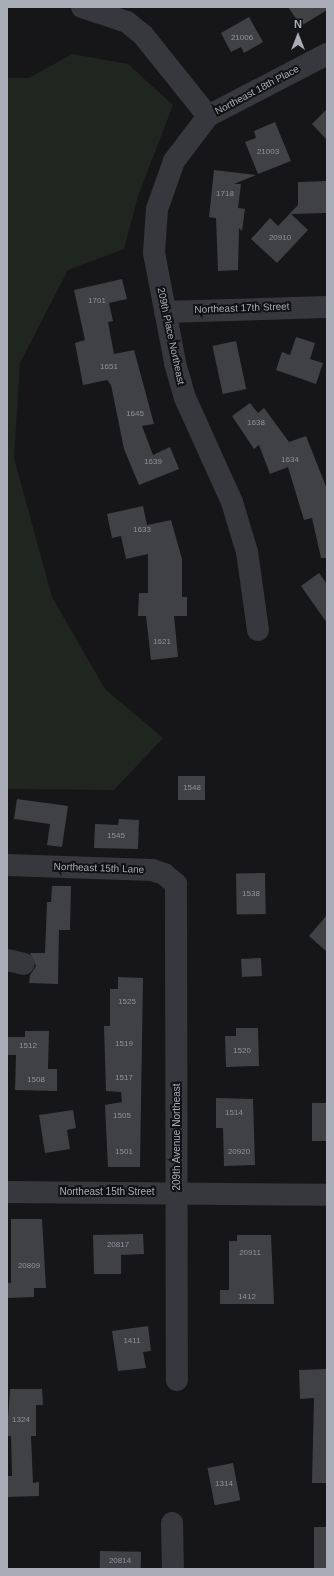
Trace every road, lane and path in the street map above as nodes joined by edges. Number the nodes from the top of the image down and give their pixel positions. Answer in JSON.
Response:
{"nodes":[{"id":1,"x":82,"y":7,"type":"edge"},
{"id":2,"x":327,"y":54,"type":"edge"},
{"id":3,"x":208,"y":116,"type":"junction"},
{"id":4,"x":324,"y":301,"type":"edge"},
{"id":5,"x":165,"y":312,"type":"junction"},
{"id":6,"x":258,"y":630,"type":"dead end"},
{"id":7,"x":7,"y":865,"type":"edge"},
{"id":8,"x":178,"y":894,"type":"joint"},
{"id":9,"x":7,"y":1192,"type":"edge"},
{"id":10,"x":177,"y":1192,"type":"junction"},
{"id":11,"x":327,"y":1195,"type":"edge"},
{"id":12,"x":177,"y":1380,"type":"dead end"},
{"id":13,"x":172,"y":1522,"type":"dead end"},
{"id":14,"x":173,"y":1569,"type":"edge"}],
"edges":[{"from":1,"to":3,"type":"street"},
{"from":2,"to":3,"type":"street","name":"Northeast 18th Place"},
{"from":3,"to":5,"type":"street","name":"209th Place Northeast"},
{"from":4,"to":5,"type":"street","name":"Northeast 17th Street"},
{"from":5,"to":6,"type":"street","name":"209th Place Northeast"},
{"from":7,"to":8,"type":"street","name":"Northeast 15th Lane"},
{"from":8,"to":10,"type":"street","name":"209th Avenue Northeast"},
{"from":9,"to":10,"type":"street","name":"Northeast 15th Street"},
{"from":10,"to":11,"type":"street","name":"Northeast 15th Street"},
{"from":10,"to":12,"type":"street","name":"209th Avenue Northeast"},
{"from":13,"to":14,"type":"street"}]}
